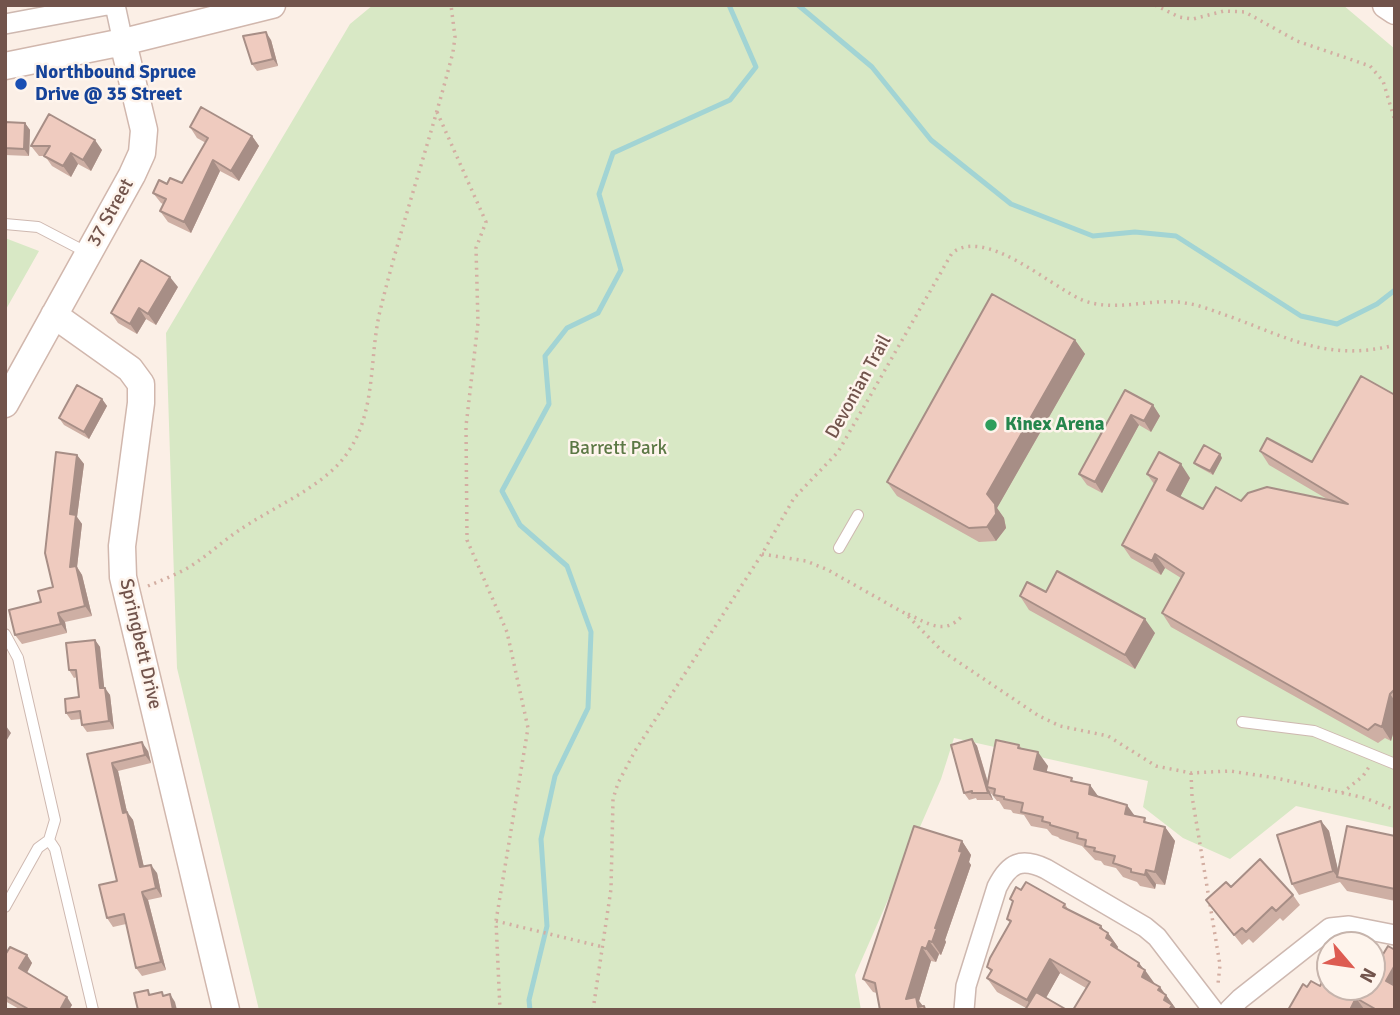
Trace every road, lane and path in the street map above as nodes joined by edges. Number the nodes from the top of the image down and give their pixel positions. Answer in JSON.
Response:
{"nodes":[{"id":1,"x":107,"y":5,"type":"edge"},
{"id":2,"x":115,"y":5,"type":"edge"},
{"id":3,"x":272,"y":5,"type":"edge"},
{"id":4,"x":451,"y":5,"type":"edge"},
{"id":5,"x":1156,"y":5,"type":"edge"},
{"id":6,"x":1387,"y":5,"type":"edge"},
{"id":7,"x":1395,"y":11,"type":"edge"},
{"id":8,"x":5,"y":24,"type":"edge"},
{"id":9,"x":123,"y":42,"type":"junction"},
{"id":10,"x":5,"y":66,"type":"edge"},
{"id":11,"x":437,"y":112,"type":"junction"},
{"id":12,"x":1395,"y":121,"type":"edge"},
{"id":13,"x":5,"y":224,"type":"edge"},
{"id":14,"x":89,"y":254,"type":"junction"},
{"id":15,"x":54,"y":316,"type":"junction"},
{"id":16,"x":1395,"y":345,"type":"edge"},
{"id":17,"x":5,"y":404,"type":"edge"},
{"id":18,"x":858,"y":515,"type":"dead end"},
{"id":19,"x":839,"y":548,"type":"dead end"},
{"id":20,"x":762,"y":554,"type":"junction"},
{"id":21,"x":127,"y":596,"type":"junction"},
{"id":22,"x":906,"y":614,"type":"junction"},
{"id":23,"x":963,"y":615,"type":"dead end"},
{"id":24,"x":5,"y":634,"type":"edge"},
{"id":25,"x":1242,"y":722,"type":"dead end"},
{"id":26,"x":1374,"y":755,"type":"junction"},
{"id":27,"x":1394,"y":763,"type":"edge"},
{"id":28,"x":1191,"y":773,"type":"junction"},
{"id":29,"x":1342,"y":793,"type":"junction"},
{"id":30,"x":1395,"y":810,"type":"edge"},
{"id":31,"x":49,"y":840,"type":"junction"},
{"id":32,"x":5,"y":907,"type":"edge"},
{"id":33,"x":496,"y":921,"type":"junction"},
{"id":34,"x":1395,"y":936,"type":"edge"},
{"id":35,"x":603,"y":947,"type":"junction"},
{"id":36,"x":1218,"y":984,"type":"dead end"},
{"id":37,"x":93,"y":1010,"type":"edge"},
{"id":38,"x":226,"y":1010,"type":"edge"},
{"id":39,"x":500,"y":1010,"type":"edge"},
{"id":40,"x":593,"y":1010,"type":"edge"},
{"id":41,"x":964,"y":1010,"type":"edge"},
{"id":42,"x":1213,"y":1010,"type":"edge"},
{"id":43,"x":1229,"y":1010,"type":"edge"}],
"edges":[{"from":1,"to":8,"type":"street"},
{"from":2,"to":9,"type":"street","name":"37 Street"},
{"from":3,"to":9,"type":"street"},
{"from":4,"to":11,"type":"path"},
{"from":5,"to":12,"type":"path"},
{"from":6,"to":7,"type":"street"},
{"from":9,"to":10,"type":"street"},
{"from":9,"to":14,"type":"street","name":"37 Street"},
{"from":11,"to":21,"type":"path"},
{"from":11,"to":33,"type":"path"},
{"from":13,"to":14,"type":"lane"},
{"from":14,"to":15,"type":"street","name":"37 Street"},
{"from":15,"to":17,"type":"street","name":"37 Street"},
{"from":15,"to":21,"type":"street","name":"Springbett Drive"},
{"from":16,"to":20,"type":"path","name":"Devonian Trail"},
{"from":18,"to":19,"type":"lane"},
{"from":20,"to":22,"type":"path"},
{"from":20,"to":35,"type":"path","name":"Devonian Trail"},
{"from":21,"to":38,"type":"street","name":"Springbett Drive"},
{"from":22,"to":23,"type":"path"},
{"from":22,"to":28,"type":"path"},
{"from":24,"to":31,"type":"lane"},
{"from":25,"to":26,"type":"lane"},
{"from":26,"to":27,"type":"lane"},
{"from":26,"to":29,"type":"path"},
{"from":28,"to":29,"type":"path"},
{"from":28,"to":36,"type":"path"},
{"from":29,"to":30,"type":"path"},
{"from":31,"to":32,"type":"lane"},
{"from":31,"to":37,"type":"lane"},
{"from":33,"to":35,"type":"path"},
{"from":33,"to":39,"type":"path"},
{"from":34,"to":43,"type":"street"},
{"from":35,"to":40,"type":"path","name":"Devonian Trail"},
{"from":41,"to":42,"type":"street"}]}
